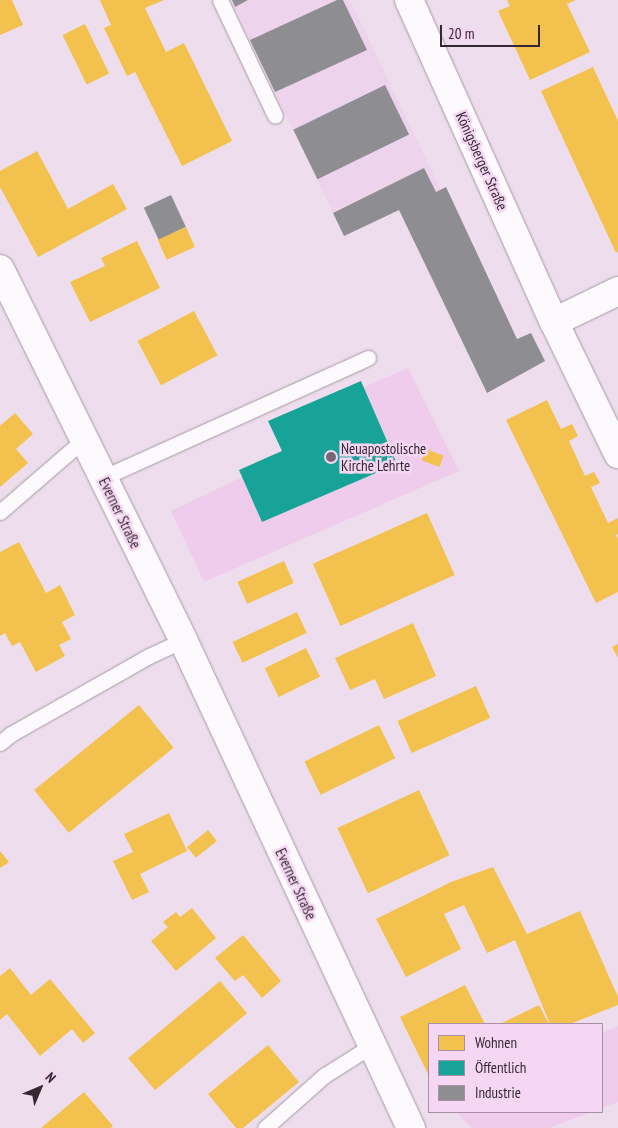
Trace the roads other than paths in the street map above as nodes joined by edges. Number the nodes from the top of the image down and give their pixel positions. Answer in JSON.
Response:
{"nodes":[{"id":1,"x":220,"y":0,"type":"edge"},
{"id":2,"x":410,"y":0,"type":"edge"},
{"id":3,"x":275,"y":116,"type":"dead end"},
{"id":4,"x":0,"y":269,"type":"edge"},
{"id":5,"x":618,"y":291,"type":"edge"},
{"id":6,"x":554,"y":322,"type":"junction"},
{"id":7,"x":368,"y":358,"type":"dead end"},
{"id":8,"x":84,"y":440,"type":"junction"},
{"id":9,"x":618,"y":454,"type":"edge"},
{"id":10,"x":102,"y":478,"type":"junction"},
{"id":11,"x":0,"y":512,"type":"edge"},
{"id":12,"x":183,"y":640,"type":"junction"},
{"id":13,"x":0,"y":743,"type":"edge"},
{"id":14,"x":371,"y":1046,"type":"junction"},
{"id":15,"x":264,"y":1128,"type":"edge"},
{"id":16,"x":411,"y":1128,"type":"edge"}],
"edges":[{"from":1,"to":3,"type":"lane"},
{"from":2,"to":6,"type":"street","name":"Königsberger Straße"},
{"from":4,"to":8,"type":"street","name":"Everner Straße"},
{"from":5,"to":6,"type":"street"},
{"from":6,"to":9,"type":"street","name":"Königsberger Straße"},
{"from":7,"to":10,"type":"lane"},
{"from":8,"to":10,"type":"street","name":"Everner Straße"},
{"from":8,"to":11,"type":"lane"},
{"from":10,"to":12,"type":"street","name":"Everner Straße"},
{"from":12,"to":13,"type":"lane"},
{"from":12,"to":14,"type":"street","name":"Everner Straße"},
{"from":14,"to":15,"type":"lane"},
{"from":14,"to":16,"type":"street","name":"Everner Straße"}]}
